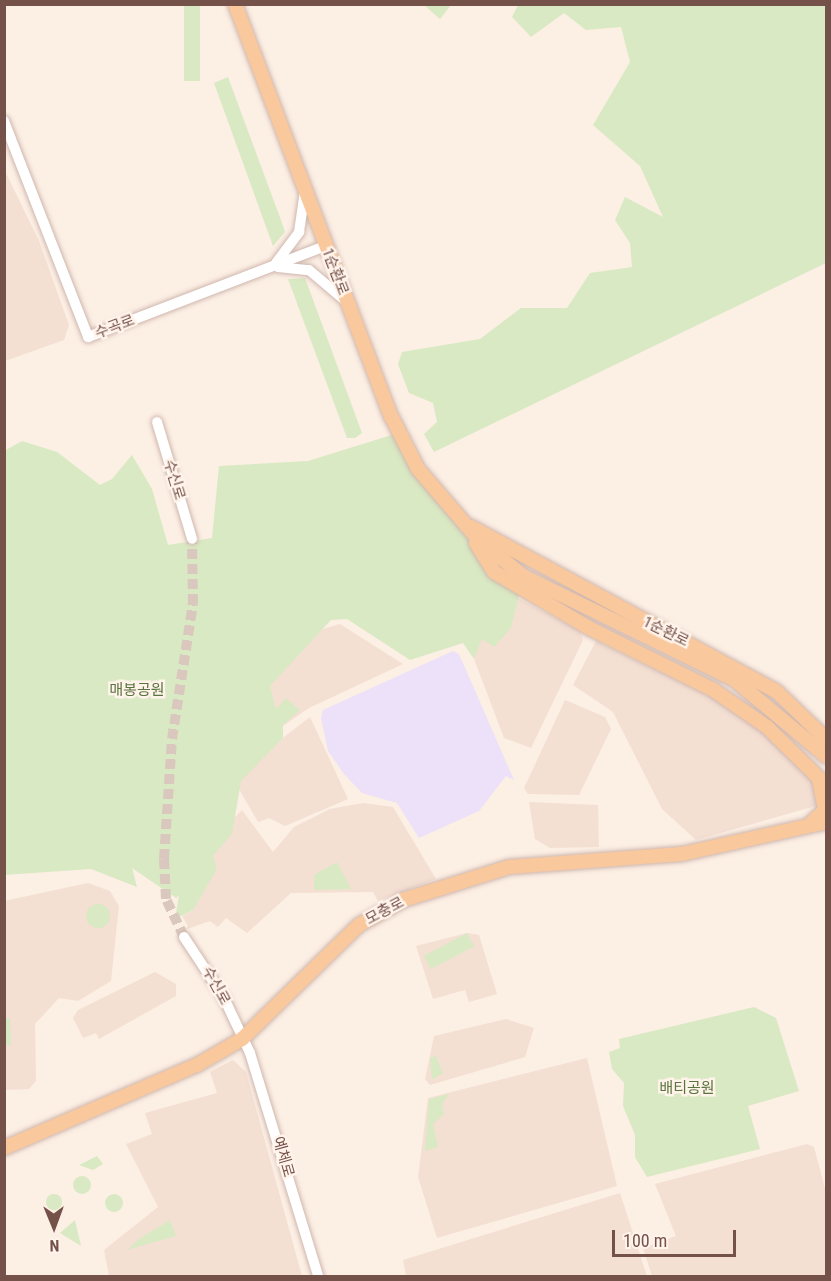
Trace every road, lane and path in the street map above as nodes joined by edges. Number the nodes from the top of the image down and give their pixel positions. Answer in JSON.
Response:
{"nodes":[{"id":1,"x":235,"y":4,"type":"edge"},
{"id":2,"x":4,"y":121,"type":"edge"},
{"id":3,"x":305,"y":190,"type":"junction"},
{"id":4,"x":325,"y":246,"type":"junction"},
{"id":5,"x":271,"y":267,"type":"junction"},
{"id":6,"x":348,"y":303,"type":"junction"},
{"id":7,"x":157,"y":422,"type":"dead end"},
{"id":8,"x":464,"y":523,"type":"junction"},
{"id":9,"x":192,"y":538,"type":"tunnel mouth"},
{"id":10,"x":826,"y":739,"type":"edge"},
{"id":11,"x":826,"y":756,"type":"edge"},
{"id":12,"x":817,"y":774,"type":"junction"},
{"id":13,"x":826,"y":785,"type":"edge"},
{"id":14,"x":826,"y":822,"type":"edge"},
{"id":15,"x":807,"y":827,"type":"junction"},
{"id":16,"x":783,"y":832,"type":"junction"},
{"id":17,"x":826,"y":833,"type":"edge"},
{"id":18,"x":184,"y":937,"type":"tunnel mouth"},
{"id":19,"x":242,"y":1039,"type":"junction"},
{"id":20,"x":4,"y":1148,"type":"edge"},
{"id":21,"x":318,"y":1276,"type":"edge"}],
"edges":[{"from":1,"to":3,"type":"main road","name":"1순환로"},
{"from":2,"to":5,"type":"street","name":"수곡로"},
{"from":3,"to":4,"type":"main road","name":"1순환로"},
{"from":3,"to":5,"type":"street"},
{"from":4,"to":5,"type":"street","name":"수곡로"},
{"from":4,"to":6,"type":"main road","name":"1순환로"},
{"from":5,"to":6,"type":"street"},
{"from":6,"to":8,"type":"main road","name":"1순환로"},
{"from":7,"to":9,"type":"street","name":"수신로"},
{"from":8,"to":10,"type":"main road","name":"1순환로"},
{"from":8,"to":11,"type":"main road","name":"1순환로"},
{"from":8,"to":12,"type":"main road"},
{"from":12,"to":13,"type":"main road"},
{"from":12,"to":15,"type":"main road"},
{"from":14,"to":15,"type":"main road","name":"모충로"},
{"from":15,"to":16,"type":"main road","name":"모충로"},
{"from":16,"to":17,"type":"main road"},
{"from":16,"to":19,"type":"main road","name":"모충로"},
{"from":18,"to":19,"type":"street","name":"수신로"},
{"from":19,"to":20,"type":"main road","name":"모충로"},
{"from":19,"to":21,"type":"street","name":"예체로"}]}
